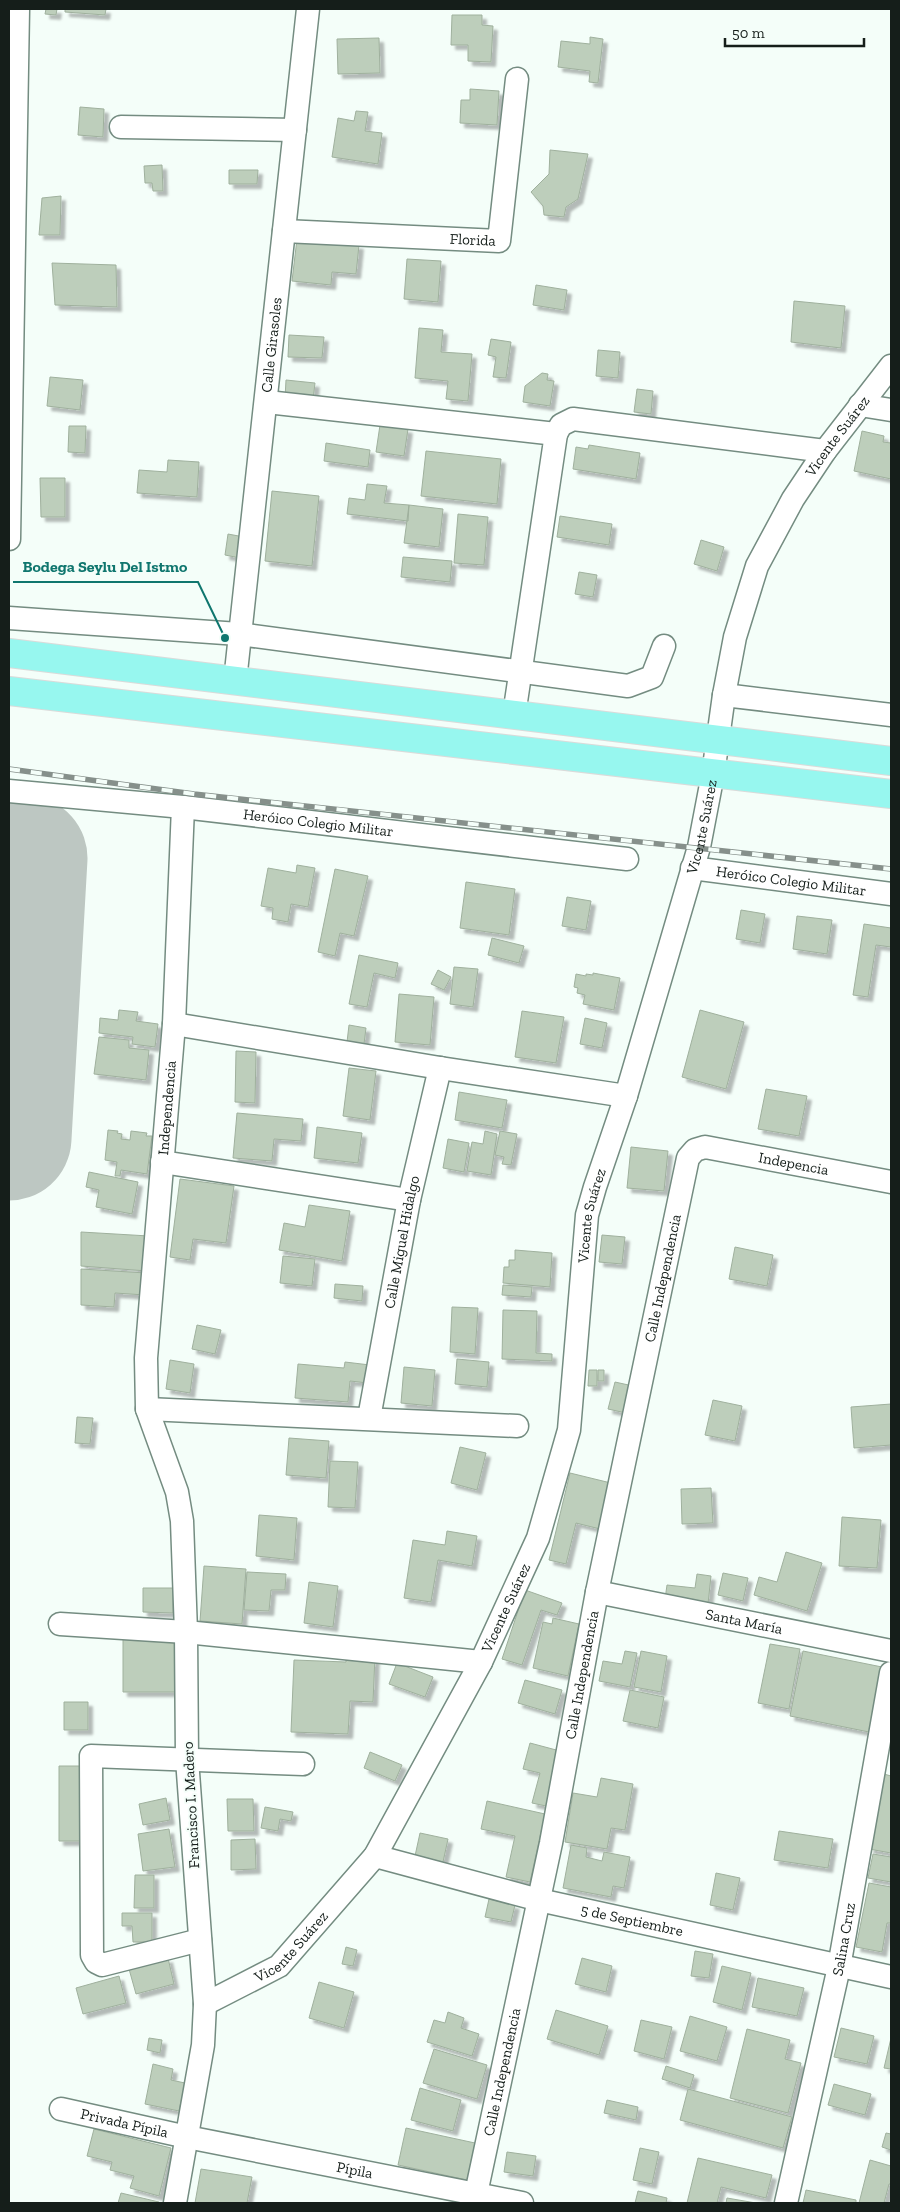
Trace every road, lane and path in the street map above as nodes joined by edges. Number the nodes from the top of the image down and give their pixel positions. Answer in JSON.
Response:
{"nodes":[{"id":1,"x":18,"y":9,"type":"edge"},
{"id":2,"x":308,"y":9,"type":"edge"},
{"id":3,"x":517,"y":79,"type":"dead end"},
{"id":4,"x":12,"y":113,"type":"edge"},
{"id":5,"x":121,"y":127,"type":"dead end"},
{"id":6,"x":295,"y":130,"type":"junction"},
{"id":7,"x":284,"y":231,"type":"junction"},
{"id":8,"x":11,"y":264,"type":"edge"},
{"id":9,"x":891,"y":366,"type":"edge"},
{"id":10,"x":266,"y":402,"type":"junction"},
{"id":11,"x":860,"y":405,"type":"junction"},
{"id":12,"x":891,"y":410,"type":"edge"},
{"id":13,"x":10,"y":420,"type":"edge"},
{"id":14,"x":556,"y":434,"type":"junction"},
{"id":15,"x":825,"y":451,"type":"junction"},
{"id":16,"x":9,"y":539,"type":"edge"},
{"id":17,"x":9,"y":618,"type":"edge"},
{"id":18,"x":239,"y":634,"type":"junction"},
{"id":19,"x":664,"y":646,"type":"dead end"},
{"id":20,"x":9,"y":653,"type":"edge"},
{"id":21,"x":520,"y":672,"type":"junction"},
{"id":22,"x":235,"y":681,"type":"junction"},
{"id":23,"x":9,"y":691,"type":"edge"},
{"id":24,"x":724,"y":695,"type":"junction"},
{"id":25,"x":514,"y":715,"type":"junction"},
{"id":26,"x":891,"y":715,"type":"edge"},
{"id":27,"x":717,"y":740,"type":"junction"},
{"id":28,"x":891,"y":761,"type":"edge"},
{"id":29,"x":713,"y":774,"type":"junction"},
{"id":30,"x":9,"y":791,"type":"edge"},
{"id":31,"x":891,"y":794,"type":"edge"},
{"id":32,"x":183,"y":807,"type":"junction"},
{"id":33,"x":627,"y":859,"type":"dead end"},
{"id":34,"x":692,"y":868,"type":"junction"},
{"id":35,"x":891,"y":894,"type":"edge"},
{"id":36,"x":174,"y":1024,"type":"junction"},
{"id":37,"x":440,"y":1068,"type":"junction"},
{"id":38,"x":626,"y":1096,"type":"junction"},
{"id":39,"x":695,"y":1150,"type":"joint"},
{"id":40,"x":162,"y":1162,"type":"junction"},
{"id":41,"x":891,"y":1182,"type":"edge"},
{"id":42,"x":409,"y":1200,"type":"junction"},
{"id":43,"x":147,"y":1409,"type":"junction"},
{"id":44,"x":369,"y":1418,"type":"junction"},
{"id":45,"x":517,"y":1426,"type":"dead end"},
{"id":46,"x":597,"y":1592,"type":"junction"},
{"id":47,"x":60,"y":1624,"type":"dead end"},
{"id":48,"x":186,"y":1632,"type":"junction"},
{"id":49,"x":891,"y":1651,"type":"edge"},
{"id":50,"x":481,"y":1662,"type":"junction"},
{"id":51,"x":891,"y":1673,"type":"edge"},
{"id":52,"x":188,"y":1759,"type":"junction"},
{"id":53,"x":303,"y":1764,"type":"dead end"},
{"id":54,"x":375,"y":1856,"type":"junction"},
{"id":55,"x":539,"y":1900,"type":"junction"},
{"id":56,"x":200,"y":1940,"type":"junction"},
{"id":57,"x":839,"y":1967,"type":"junction"},
{"id":58,"x":891,"y":1977,"type":"edge"},
{"id":59,"x":205,"y":2004,"type":"junction"},
{"id":60,"x":61,"y":2109,"type":"dead end"},
{"id":61,"x":188,"y":2137,"type":"junction"},
{"id":62,"x":475,"y":2198,"type":"edge"},
{"id":63,"x":174,"y":2203,"type":"edge"},
{"id":64,"x":522,"y":2203,"type":"edge"},
{"id":65,"x":786,"y":2203,"type":"edge"}],
"edges":[{"from":1,"to":4,"type":"street"},
{"from":2,"to":6,"type":"street","name":"Calle Girasoles"},
{"from":3,"to":7,"type":"street","name":"Florida"},
{"from":4,"to":8,"type":"street"},
{"from":5,"to":6,"type":"street"},
{"from":6,"to":7,"type":"street","name":"Calle Girasoles"},
{"from":7,"to":10,"type":"street","name":"Calle Girasoles"},
{"from":8,"to":13,"type":"street"},
{"from":9,"to":11,"type":"street","name":"Vicente Suárez"},
{"from":10,"to":14,"type":"street"},
{"from":10,"to":18,"type":"street","name":"Calle Girasoles"},
{"from":11,"to":12,"type":"street"},
{"from":11,"to":15,"type":"street","name":"Vicente Suárez"},
{"from":13,"to":16,"type":"street"},
{"from":14,"to":15,"type":"street"},
{"from":14,"to":21,"type":"street"},
{"from":15,"to":24,"type":"street","name":"Vicente Suárez"},
{"from":17,"to":18,"type":"street"},
{"from":18,"to":21,"type":"street"},
{"from":18,"to":22,"type":"street","name":"Calle Girasoles"},
{"from":19,"to":21,"type":"street"},
{"from":20,"to":22,"type":"main road"},
{"from":21,"to":25,"type":"street"},
{"from":22,"to":25,"type":"main road"},
{"from":23,"to":29,"type":"main road"},
{"from":24,"to":26,"type":"street"},
{"from":24,"to":27,"type":"street","name":"Vicente Suárez"},
{"from":25,"to":27,"type":"main road"},
{"from":27,"to":28,"type":"main road"},
{"from":27,"to":29,"type":"street","name":"Vicente Suárez"},
{"from":29,"to":31,"type":"main road"},
{"from":29,"to":34,"type":"street","name":"Vicente Suárez"},
{"from":30,"to":32,"type":"street","name":"Heróico Colegio Militar"},
{"from":32,"to":33,"type":"street","name":"Heróico Colegio Militar"},
{"from":32,"to":36,"type":"street","name":"Independencia"},
{"from":34,"to":35,"type":"street","name":"Heróico Colegio Militar"},
{"from":34,"to":38,"type":"street","name":"Vicente Suárez"},
{"from":36,"to":37,"type":"street"},
{"from":36,"to":40,"type":"street","name":"Independencia"},
{"from":37,"to":38,"type":"street"},
{"from":37,"to":42,"type":"street","name":"Calle Miguel Hidalgo"},
{"from":38,"to":50,"type":"street","name":"Vicente Suárez"},
{"from":39,"to":41,"type":"street","name":"Indepencia"},
{"from":39,"to":46,"type":"street","name":"Calle Independencia"},
{"from":40,"to":42,"type":"street"},
{"from":40,"to":43,"type":"street","name":"Independencia"},
{"from":42,"to":44,"type":"street","name":"Calle Miguel Hidalgo"},
{"from":43,"to":44,"type":"street"},
{"from":43,"to":48,"type":"street","name":"Francisco I. Madero"},
{"from":44,"to":45,"type":"street"},
{"from":46,"to":49,"type":"street","name":"Santa María"},
{"from":46,"to":55,"type":"street","name":"Calle Independencia"},
{"from":47,"to":48,"type":"street"},
{"from":48,"to":50,"type":"street"},
{"from":48,"to":52,"type":"street","name":"Francisco I. Madero"},
{"from":50,"to":54,"type":"street","name":"Vicente Suárez"},
{"from":51,"to":57,"type":"street","name":"Salina Cruz"},
{"from":52,"to":53,"type":"street"},
{"from":52,"to":56,"type":"street","name":"Francisco I. Madero"},
{"from":52,"to":56,"type":"street"},
{"from":54,"to":55,"type":"street","name":"5 de Septiembre"},
{"from":54,"to":59,"type":"street","name":"Vicente Suárez"},
{"from":55,"to":57,"type":"street","name":"5 de Septiembre"},
{"from":55,"to":62,"type":"street","name":"Calle Independencia"},
{"from":56,"to":59,"type":"street","name":"Francisco I. Madero"},
{"from":57,"to":58,"type":"street","name":"5 de Septiembre"},
{"from":57,"to":65,"type":"street","name":"Salina Cruz"},
{"from":59,"to":61,"type":"street","name":"Francisco I. Madero"},
{"from":60,"to":61,"type":"street","name":"Privada Pípila"},
{"from":61,"to":62,"type":"street","name":"Pípila"},
{"from":61,"to":63,"type":"street","name":"Francisco I. Madero"},
{"from":62,"to":64,"type":"street","name":"Pípila"}]}
